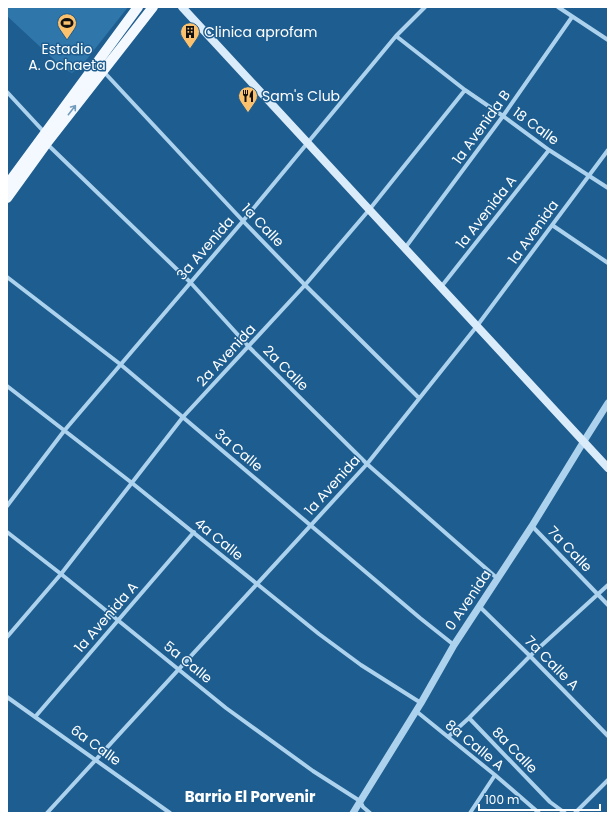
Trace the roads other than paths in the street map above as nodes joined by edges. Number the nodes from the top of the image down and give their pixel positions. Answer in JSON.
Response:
{"nodes":[{"id":1,"x":138,"y":7,"type":"edge"},
{"id":2,"x":153,"y":7,"type":"edge"},
{"id":3,"x":182,"y":7,"type":"edge"},
{"id":4,"x":424,"y":7,"type":"edge"},
{"id":5,"x":558,"y":7,"type":"edge"},
{"id":6,"x":572,"y":17,"type":"junction"},
{"id":7,"x":396,"y":36,"type":"junction"},
{"id":8,"x":608,"y":40,"type":"edge"},
{"id":9,"x":97,"y":61,"type":"junction"},
{"id":10,"x":103,"y":71,"type":"junction"},
{"id":11,"x":465,"y":90,"type":"junction"},
{"id":12,"x":7,"y":92,"type":"edge"},
{"id":13,"x":503,"y":116,"type":"junction"},
{"id":14,"x":46,"y":138,"type":"junction"},
{"id":15,"x":308,"y":143,"type":"junction"},
{"id":16,"x":549,"y":150,"type":"junction"},
{"id":17,"x":608,"y":150,"type":"edge"},
{"id":18,"x":589,"y":175,"type":"junction"},
{"id":19,"x":7,"y":185,"type":"edge"},
{"id":20,"x":608,"y":188,"type":"edge"},
{"id":21,"x":7,"y":198,"type":"edge"},
{"id":22,"x":369,"y":210,"type":"junction"},
{"id":23,"x":244,"y":221,"type":"junction"},
{"id":24,"x":552,"y":225,"type":"junction"},
{"id":25,"x":405,"y":248,"type":"junction"},
{"id":26,"x":608,"y":262,"type":"edge"},
{"id":27,"x":7,"y":277,"type":"edge"},
{"id":28,"x":190,"y":282,"type":"junction"},
{"id":29,"x":305,"y":284,"type":"junction"},
{"id":30,"x":441,"y":287,"type":"junction"},
{"id":31,"x":477,"y":326,"type":"junction"},
{"id":32,"x":249,"y":347,"type":"junction"},
{"id":33,"x":120,"y":364,"type":"junction"},
{"id":34,"x":7,"y":386,"type":"edge"},
{"id":35,"x":420,"y":398,"type":"junction"},
{"id":36,"x":608,"y":403,"type":"edge"},
{"id":37,"x":184,"y":417,"type":"junction"},
{"id":38,"x":64,"y":431,"type":"junction"},
{"id":39,"x":584,"y":441,"type":"junction"},
{"id":40,"x":367,"y":464,"type":"junction"},
{"id":41,"x":608,"y":468,"type":"edge"},
{"id":42,"x":132,"y":483,"type":"junction"},
{"id":43,"x":7,"y":506,"type":"edge"},
{"id":44,"x":311,"y":525,"type":"junction"},
{"id":45,"x":532,"y":526,"type":"junction"},
{"id":46,"x":7,"y":532,"type":"edge"},
{"id":47,"x":194,"y":532,"type":"junction"},
{"id":48,"x":61,"y":574,"type":"junction"},
{"id":49,"x":498,"y":579,"type":"junction"},
{"id":50,"x":256,"y":583,"type":"junction"},
{"id":51,"x":608,"y":585,"type":"edge"},
{"id":52,"x":598,"y":595,"type":"junction"},
{"id":53,"x":608,"y":605,"type":"edge"},
{"id":54,"x":479,"y":606,"type":"junction"},
{"id":55,"x":118,"y":620,"type":"junction"},
{"id":56,"x":7,"y":637,"type":"edge"},
{"id":57,"x":454,"y":645,"type":"junction"},
{"id":58,"x":530,"y":656,"type":"junction"},
{"id":59,"x":179,"y":668,"type":"junction"},
{"id":60,"x":7,"y":697,"type":"edge"},
{"id":61,"x":421,"y":703,"type":"junction"},
{"id":62,"x":416,"y":711,"type":"junction"},
{"id":63,"x":35,"y":717,"type":"junction"},
{"id":64,"x":469,"y":718,"type":"junction"},
{"id":65,"x":608,"y":736,"type":"edge"},
{"id":66,"x":448,"y":737,"type":"junction"},
{"id":67,"x":94,"y":760,"type":"junction"},
{"id":68,"x":495,"y":775,"type":"junction"},
{"id":69,"x":608,"y":780,"type":"edge"},
{"id":70,"x":360,"y":801,"type":"junction"},
{"id":71,"x":47,"y":813,"type":"edge"},
{"id":72,"x":170,"y":813,"type":"edge"},
{"id":73,"x":353,"y":813,"type":"edge"},
{"id":74,"x":370,"y":813,"type":"edge"},
{"id":75,"x":470,"y":813,"type":"edge"},
{"id":76,"x":539,"y":813,"type":"edge"},
{"id":77,"x":565,"y":813,"type":"edge"},
{"id":78,"x":575,"y":813,"type":"edge"}],
"edges":[{"from":1,"to":9,"type":"main road"},
{"from":2,"to":10,"type":"main road"},
{"from":3,"to":15,"type":"main road"},
{"from":4,"to":7,"type":"street","name":"3a Avenida"},
{"from":5,"to":6,"type":"street"},
{"from":6,"to":8,"type":"street"},
{"from":6,"to":13,"type":"street","name":"1a Avenida B"},
{"from":7,"to":11,"type":"street","name":"18 Calle"},
{"from":7,"to":15,"type":"street","name":"3a Avenida"},
{"from":9,"to":10,"type":"street","name":"1a Calle"},
{"from":9,"to":14,"type":"main road"},
{"from":14,"to":10,"type":"main road","one_way":true},
{"from":10,"to":23,"type":"street","name":"1a Calle"},
{"from":11,"to":13,"type":"street","name":"18 Calle"},
{"from":11,"to":22,"type":"street","name":"2a Avenida"},
{"from":12,"to":14,"type":"street","name":"2a Calle"},
{"from":13,"to":16,"type":"street","name":"18 Calle"},
{"from":13,"to":25,"type":"street","name":"1a Avenida B"},
{"from":14,"to":19,"type":"main road"},
{"from":14,"to":21,"type":"main road"},
{"from":14,"to":28,"type":"street","name":"2a Calle"},
{"from":15,"to":22,"type":"main road"},
{"from":15,"to":23,"type":"street","name":"3a Avenida"},
{"from":16,"to":18,"type":"street","name":"18 Calle"},
{"from":16,"to":30,"type":"street","name":"1a Avenida A"},
{"from":17,"to":18,"type":"street","name":"1a Avenida"},
{"from":18,"to":20,"type":"street","name":"18 Calle"},
{"from":18,"to":24,"type":"street","name":"1a Avenida"},
{"from":22,"to":25,"type":"main road"},
{"from":22,"to":29,"type":"street","name":"2a Avenida"},
{"from":23,"to":28,"type":"street","name":"3a Avenida"},
{"from":23,"to":29,"type":"street","name":"1a Calle"},
{"from":24,"to":26,"type":"street"},
{"from":24,"to":31,"type":"street","name":"1a Avenida"},
{"from":25,"to":30,"type":"main road"},
{"from":27,"to":33,"type":"street","name":"3a Calle"},
{"from":28,"to":32,"type":"street","name":"2a Calle"},
{"from":28,"to":33,"type":"street","name":"3a Avenida"},
{"from":29,"to":32,"type":"street","name":"2a Avenida"},
{"from":29,"to":35,"type":"street","name":"1a Calle"},
{"from":30,"to":31,"type":"main road"},
{"from":31,"to":35,"type":"street","name":"1a Avenida"},
{"from":31,"to":39,"type":"main road"},
{"from":32,"to":37,"type":"street","name":"2a Avenida"},
{"from":32,"to":40,"type":"street","name":"2a Calle"},
{"from":33,"to":37,"type":"street","name":"3a Calle"},
{"from":33,"to":38,"type":"street","name":"3a Avenida"},
{"from":34,"to":38,"type":"street","name":"4a Calle"},
{"from":35,"to":40,"type":"street","name":"1a Avenida"},
{"from":36,"to":39,"type":"street","name":"0 Avenida"},
{"from":37,"to":42,"type":"street","name":"2a Avenida"},
{"from":37,"to":44,"type":"street","name":"3a Calle"},
{"from":38,"to":42,"type":"street","name":"4a Calle"},
{"from":38,"to":43,"type":"street","name":"3a Avenida"},
{"from":39,"to":41,"type":"main road"},
{"from":39,"to":45,"type":"street","name":"0 Avenida"},
{"from":40,"to":44,"type":"street","name":"1a Avenida"},
{"from":40,"to":49,"type":"street","name":"2a Calle"},
{"from":42,"to":47,"type":"street","name":"4a Calle"},
{"from":42,"to":48,"type":"street","name":"2a Avenida"},
{"from":44,"to":50,"type":"street","name":"1a Avenida"},
{"from":44,"to":57,"type":"street","name":"3a Calle"},
{"from":45,"to":49,"type":"street","name":"0 Avenida"},
{"from":45,"to":52,"type":"street","name":"7a Calle"},
{"from":46,"to":48,"type":"street","name":"5a Calle"},
{"from":47,"to":50,"type":"street","name":"4a Calle"},
{"from":47,"to":55,"type":"street","name":"1a Avenida A"},
{"from":48,"to":55,"type":"street","name":"5a Calle"},
{"from":48,"to":56,"type":"street","name":"2a Avenida"},
{"from":49,"to":54,"type":"street","name":"0 Avenida"},
{"from":50,"to":59,"type":"street","name":"1a Avenida"},
{"from":50,"to":61,"type":"street","name":"4a Calle"},
{"from":51,"to":52,"type":"street"},
{"from":52,"to":53,"type":"street","name":"7a Calle"},
{"from":52,"to":58,"type":"street"},
{"from":54,"to":57,"type":"street","name":"0 Avenida"},
{"from":54,"to":58,"type":"street","name":"7a Calle A"},
{"from":55,"to":59,"type":"street","name":"5a Calle"},
{"from":55,"to":63,"type":"street","name":"1a Avenida A"},
{"from":57,"to":61,"type":"street","name":"0 Avenida"},
{"from":58,"to":64,"type":"street"},
{"from":58,"to":65,"type":"street","name":"7a Calle A"},
{"from":59,"to":67,"type":"street","name":"1a Avenida"},
{"from":59,"to":70,"type":"street","name":"5a Calle"},
{"from":60,"to":63,"type":"street","name":"6a Calle"},
{"from":61,"to":62,"type":"street","name":"0 Avenida"},
{"from":62,"to":66,"type":"street","name":"8a Calle A"},
{"from":62,"to":70,"type":"street","name":"0 Avenida"},
{"from":63,"to":67,"type":"street","name":"6a Calle"},
{"from":64,"to":66,"type":"street"},
{"from":64,"to":77,"type":"street","name":"8a Calle"},
{"from":66,"to":68,"type":"street","name":"8a Calle A"},
{"from":67,"to":71,"type":"street","name":"1a Avenida"},
{"from":67,"to":72,"type":"street","name":"6a Calle"},
{"from":68,"to":75,"type":"street"},
{"from":68,"to":76,"type":"street","name":"8a Calle A"},
{"from":69,"to":78,"type":"street"},
{"from":70,"to":73,"type":"street","name":"0 Avenida"},
{"from":70,"to":74,"type":"street","name":"5a Calle"}]}
